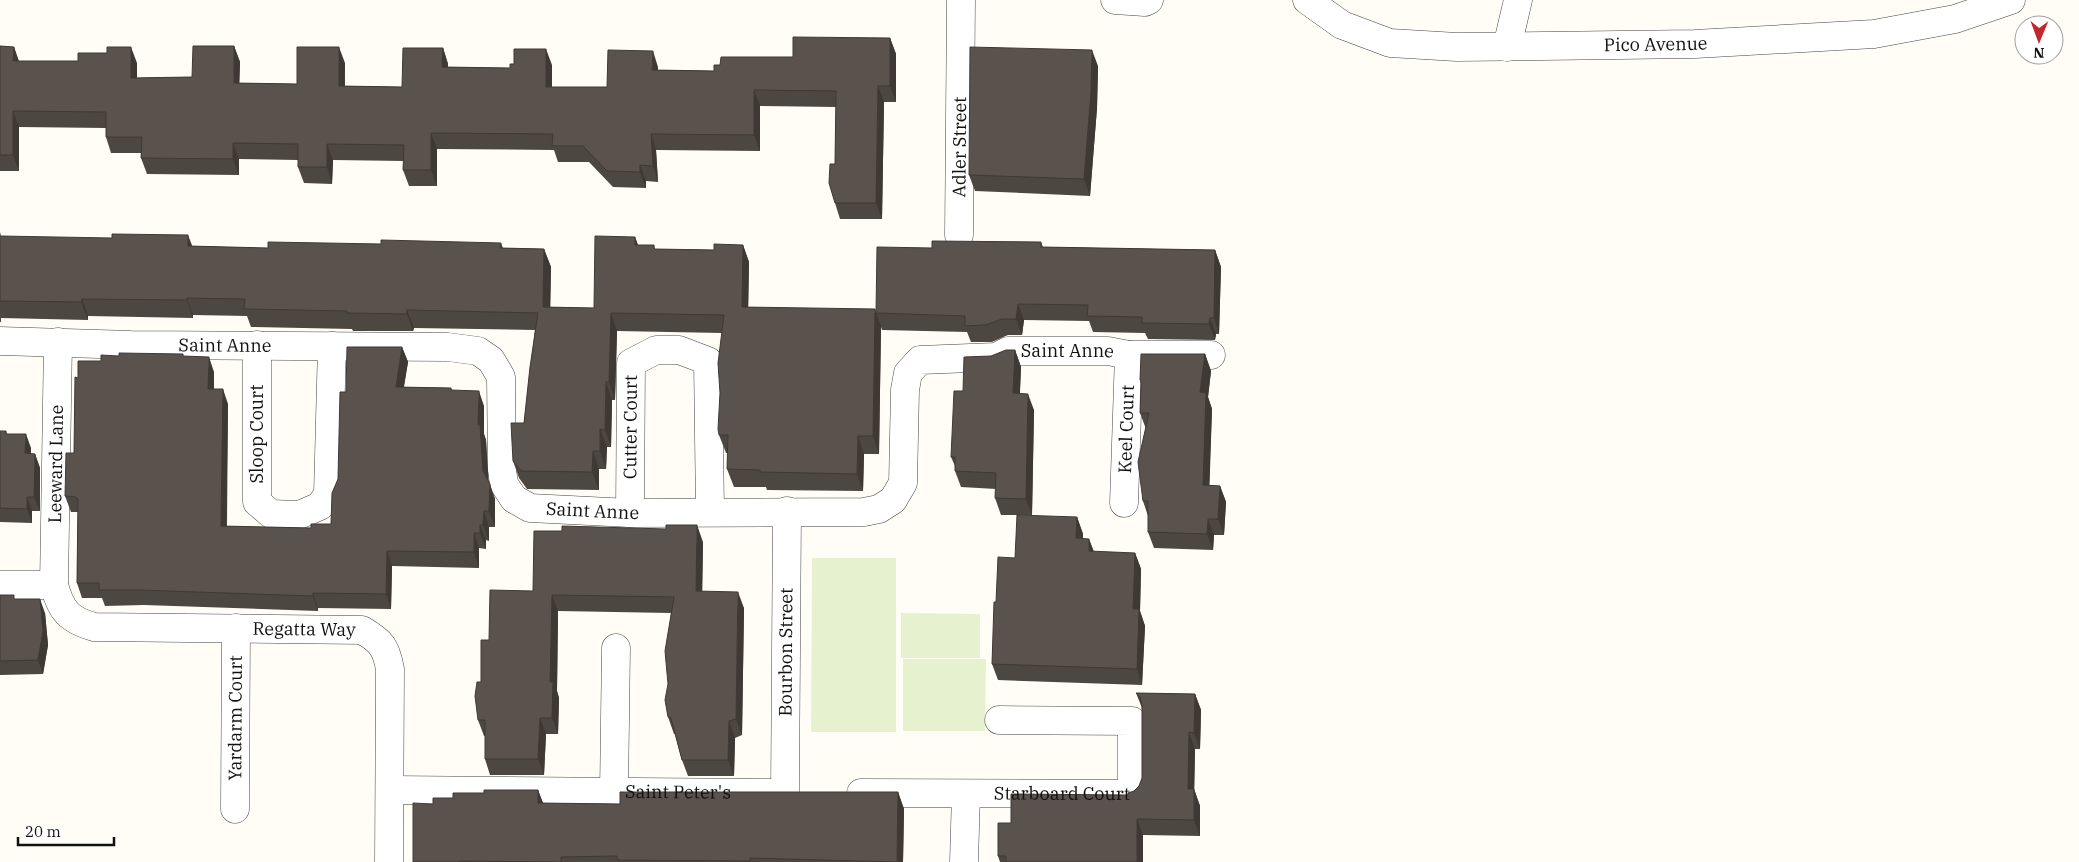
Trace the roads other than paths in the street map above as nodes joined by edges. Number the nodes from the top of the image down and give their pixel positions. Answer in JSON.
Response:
{"nodes":[{"id":1,"x":961,"y":0,"type":"edge"},
{"id":2,"x":1115,"y":0,"type":"edge"},
{"id":3,"x":1149,"y":0,"type":"edge"},
{"id":4,"x":1307,"y":0,"type":"edge"},
{"id":5,"x":1518,"y":0,"type":"edge"},
{"id":6,"x":2011,"y":0,"type":"edge"},
{"id":7,"x":1507,"y":47,"type":"junction"},
{"id":8,"x":959,"y":235,"type":"dead end"},
{"id":9,"x":0,"y":341,"type":"edge"},
{"id":10,"x":58,"y":342,"type":"junction"},
{"id":11,"x":257,"y":345,"type":"junction"},
{"id":12,"x":332,"y":346,"type":"junction"},
{"id":13,"x":1129,"y":355,"type":"junction"},
{"id":14,"x":1211,"y":355,"type":"dead end"},
{"id":15,"x":1124,"y":503,"type":"dead end"},
{"id":16,"x":786,"y":511,"type":"junction"},
{"id":17,"x":710,"y":512,"type":"junction"},
{"id":18,"x":630,"y":514,"type":"junction"},
{"id":19,"x":0,"y":585,"type":"edge"},
{"id":20,"x":54,"y":585,"type":"junction"},
{"id":21,"x":236,"y":628,"type":"junction"},
{"id":22,"x":616,"y":648,"type":"dead end"},
{"id":23,"x":999,"y":720,"type":"dead end"},
{"id":24,"x":390,"y":790,"type":"junction"},
{"id":25,"x":614,"y":792,"type":"junction"},
{"id":26,"x":785,"y":793,"type":"junction"},
{"id":27,"x":966,"y":794,"type":"junction"},
{"id":28,"x":235,"y":809,"type":"dead end"},
{"id":29,"x":389,"y":862,"type":"edge"},
{"id":30,"x":964,"y":862,"type":"edge"}],
"edges":[{"from":1,"to":8,"type":"street","name":"Adler Street"},
{"from":2,"to":3,"type":"street"},
{"from":4,"to":7,"type":"street","name":"Pico Avenue"},
{"from":5,"to":7,"type":"street"},
{"from":6,"to":7,"type":"street","name":"Pico Avenue"},
{"from":9,"to":10,"type":"street","name":"Saint Anne"},
{"from":10,"to":11,"type":"street","name":"Saint Anne"},
{"from":10,"to":20,"type":"street","name":"Leeward Lane"},
{"from":11,"to":12,"type":"street","name":"Saint Anne"},
{"from":11,"to":12,"type":"street","name":"Sloop Court"},
{"from":12,"to":18,"type":"street","name":"Saint Anne"},
{"from":13,"to":14,"type":"street","name":"Saint Anne"},
{"from":13,"to":15,"type":"street","name":"Keel Court"},
{"from":13,"to":16,"type":"street","name":"Saint Anne"},
{"from":16,"to":17,"type":"street","name":"Saint Anne"},
{"from":16,"to":26,"type":"street","name":"Bourbon Street"},
{"from":17,"to":18,"type":"street","name":"Saint Anne"},
{"from":17,"to":18,"type":"street","name":"Cutter Court"},
{"from":19,"to":20,"type":"street"},
{"from":20,"to":21,"type":"street","name":"Regatta Way"},
{"from":21,"to":24,"type":"street","name":"Regatta Way"},
{"from":21,"to":28,"type":"street","name":"Yardarm Court"},
{"from":22,"to":25,"type":"street"},
{"from":23,"to":27,"type":"street","name":"Starboard Court"},
{"from":24,"to":25,"type":"street","name":"Saint Peter's"},
{"from":24,"to":29,"type":"street","name":"Regatta Way"},
{"from":25,"to":26,"type":"street","name":"Saint Peter's"},
{"from":26,"to":27,"type":"street","name":"Saint Peter's"},
{"from":27,"to":30,"type":"street"}]}
